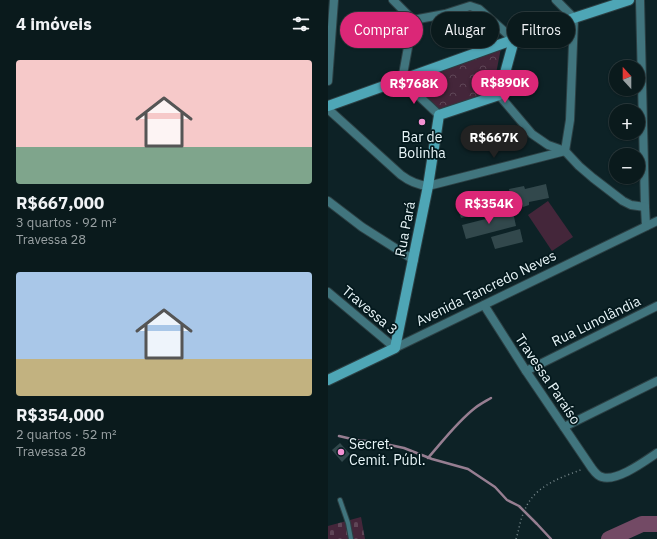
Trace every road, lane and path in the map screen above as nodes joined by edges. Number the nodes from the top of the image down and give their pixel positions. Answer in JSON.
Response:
{"nodes":[{"id":1,"x":334,"y":0,"type":"edge"},
{"id":2,"x":393,"y":0,"type":"edge"},
{"id":3,"x":556,"y":0,"type":"edge"},
{"id":4,"x":628,"y":0,"type":"edge"},
{"id":5,"x":640,"y":0,"type":"edge"},
{"id":6,"x":470,"y":3,"type":"edge"},
{"id":7,"x":405,"y":12,"type":"edge"},
{"id":8,"x":568,"y":12,"type":"edge"},
{"id":9,"x":423,"y":18,"type":"edge"},
{"id":10,"x":575,"y":18,"type":"edge"},
{"id":11,"x":507,"y":34,"type":"edge"},
{"id":12,"x":507,"y":42,"type":"edge"},
{"id":13,"x":408,"y":48,"type":"edge"},
{"id":14,"x":512,"y":48,"type":"edge"},
{"id":15,"x":573,"y":48,"type":"edge"},
{"id":16,"x":402,"y":80,"type":"junction"},
{"id":17,"x":328,"y":81,"type":"edge"},
{"id":18,"x":499,"y":95,"type":"junction"},
{"id":19,"x":328,"y":108,"type":"edge"},
{"id":20,"x":439,"y":115,"type":"junction"},
{"id":21,"x":564,"y":151,"type":"junction"},
{"id":22,"x":428,"y":186,"type":"junction"},
{"id":23,"x":328,"y":201,"type":"edge"},
{"id":24,"x":644,"y":207,"type":"junction"},
{"id":25,"x":657,"y":221,"type":"edge"},
{"id":26,"x":646,"y":226,"type":"junction"},
{"id":27,"x":414,"y":260,"type":"junction"},
{"id":28,"x":328,"y":292,"type":"edge"},
{"id":29,"x":484,"y":305,"type":"junction"},
{"id":30,"x":657,"y":306,"type":"edge"},
{"id":31,"x":395,"y":348,"type":"junction"},
{"id":32,"x":526,"y":371,"type":"junction"},
{"id":33,"x":328,"y":380,"type":"edge"},
{"id":34,"x":657,"y":381,"type":"edge"},
{"id":35,"x":564,"y":427,"type":"junction"},
{"id":36,"x":657,"y":453,"type":"edge"},
{"id":37,"x":591,"y":467,"type":"junction"},
{"id":38,"x":340,"y":500,"type":"dead end"},
{"id":39,"x":351,"y":539,"type":"edge"},
{"id":40,"x":516,"y":539,"type":"edge"}],
"edges":[{"from":1,"to":17,"type":"street"},
{"from":2,"to":7,"type":"street"},
{"from":3,"to":8,"type":"street"},
{"from":4,"to":10,"type":"street"},
{"from":5,"to":24,"type":"street"},
{"from":6,"to":9,"type":"street"},
{"from":6,"to":11,"type":"street"},
{"from":12,"to":16,"type":"street"},
{"from":13,"to":16,"type":"street"},
{"from":14,"to":18,"type":"street"},
{"from":15,"to":21,"type":"street"},
{"from":16,"to":19,"type":"street"},
{"from":16,"to":20,"type":"street"},
{"from":18,"to":20,"type":"street"},
{"from":18,"to":21,"type":"street"},
{"from":19,"to":22,"type":"street"},
{"from":20,"to":22,"type":"street","name":"Rua Pará"},
{"from":21,"to":22,"type":"street"},
{"from":21,"to":24,"type":"street"},
{"from":22,"to":27,"type":"street","name":"Rua Pará"},
{"from":23,"to":27,"type":"street"},
{"from":24,"to":26,"type":"street"},
{"from":25,"to":26,"type":"street","name":"Avenida Tancredo Neves"},
{"from":26,"to":29,"type":"street","name":"Avenida Tancredo Neves"},
{"from":27,"to":31,"type":"street","name":"Rua Pará"},
{"from":28,"to":31,"type":"street","name":"Travessa 3"},
{"from":29,"to":31,"type":"street","name":"Avenida Tancredo Neves"},
{"from":29,"to":32,"type":"street","name":"Travessa Paraíso"},
{"from":30,"to":32,"type":"street","name":"Rua Lunolândia"},
{"from":31,"to":33,"type":"street","name":"Avenida Tancredo Neves"},
{"from":32,"to":35,"type":"street","name":"Travessa Paraíso"},
{"from":34,"to":35,"type":"street"},
{"from":35,"to":37,"type":"street","name":"Travessa Paraíso"},
{"from":36,"to":37,"type":"street"},
{"from":37,"to":40,"type":"path"},
{"from":38,"to":39,"type":"lane"}]}
